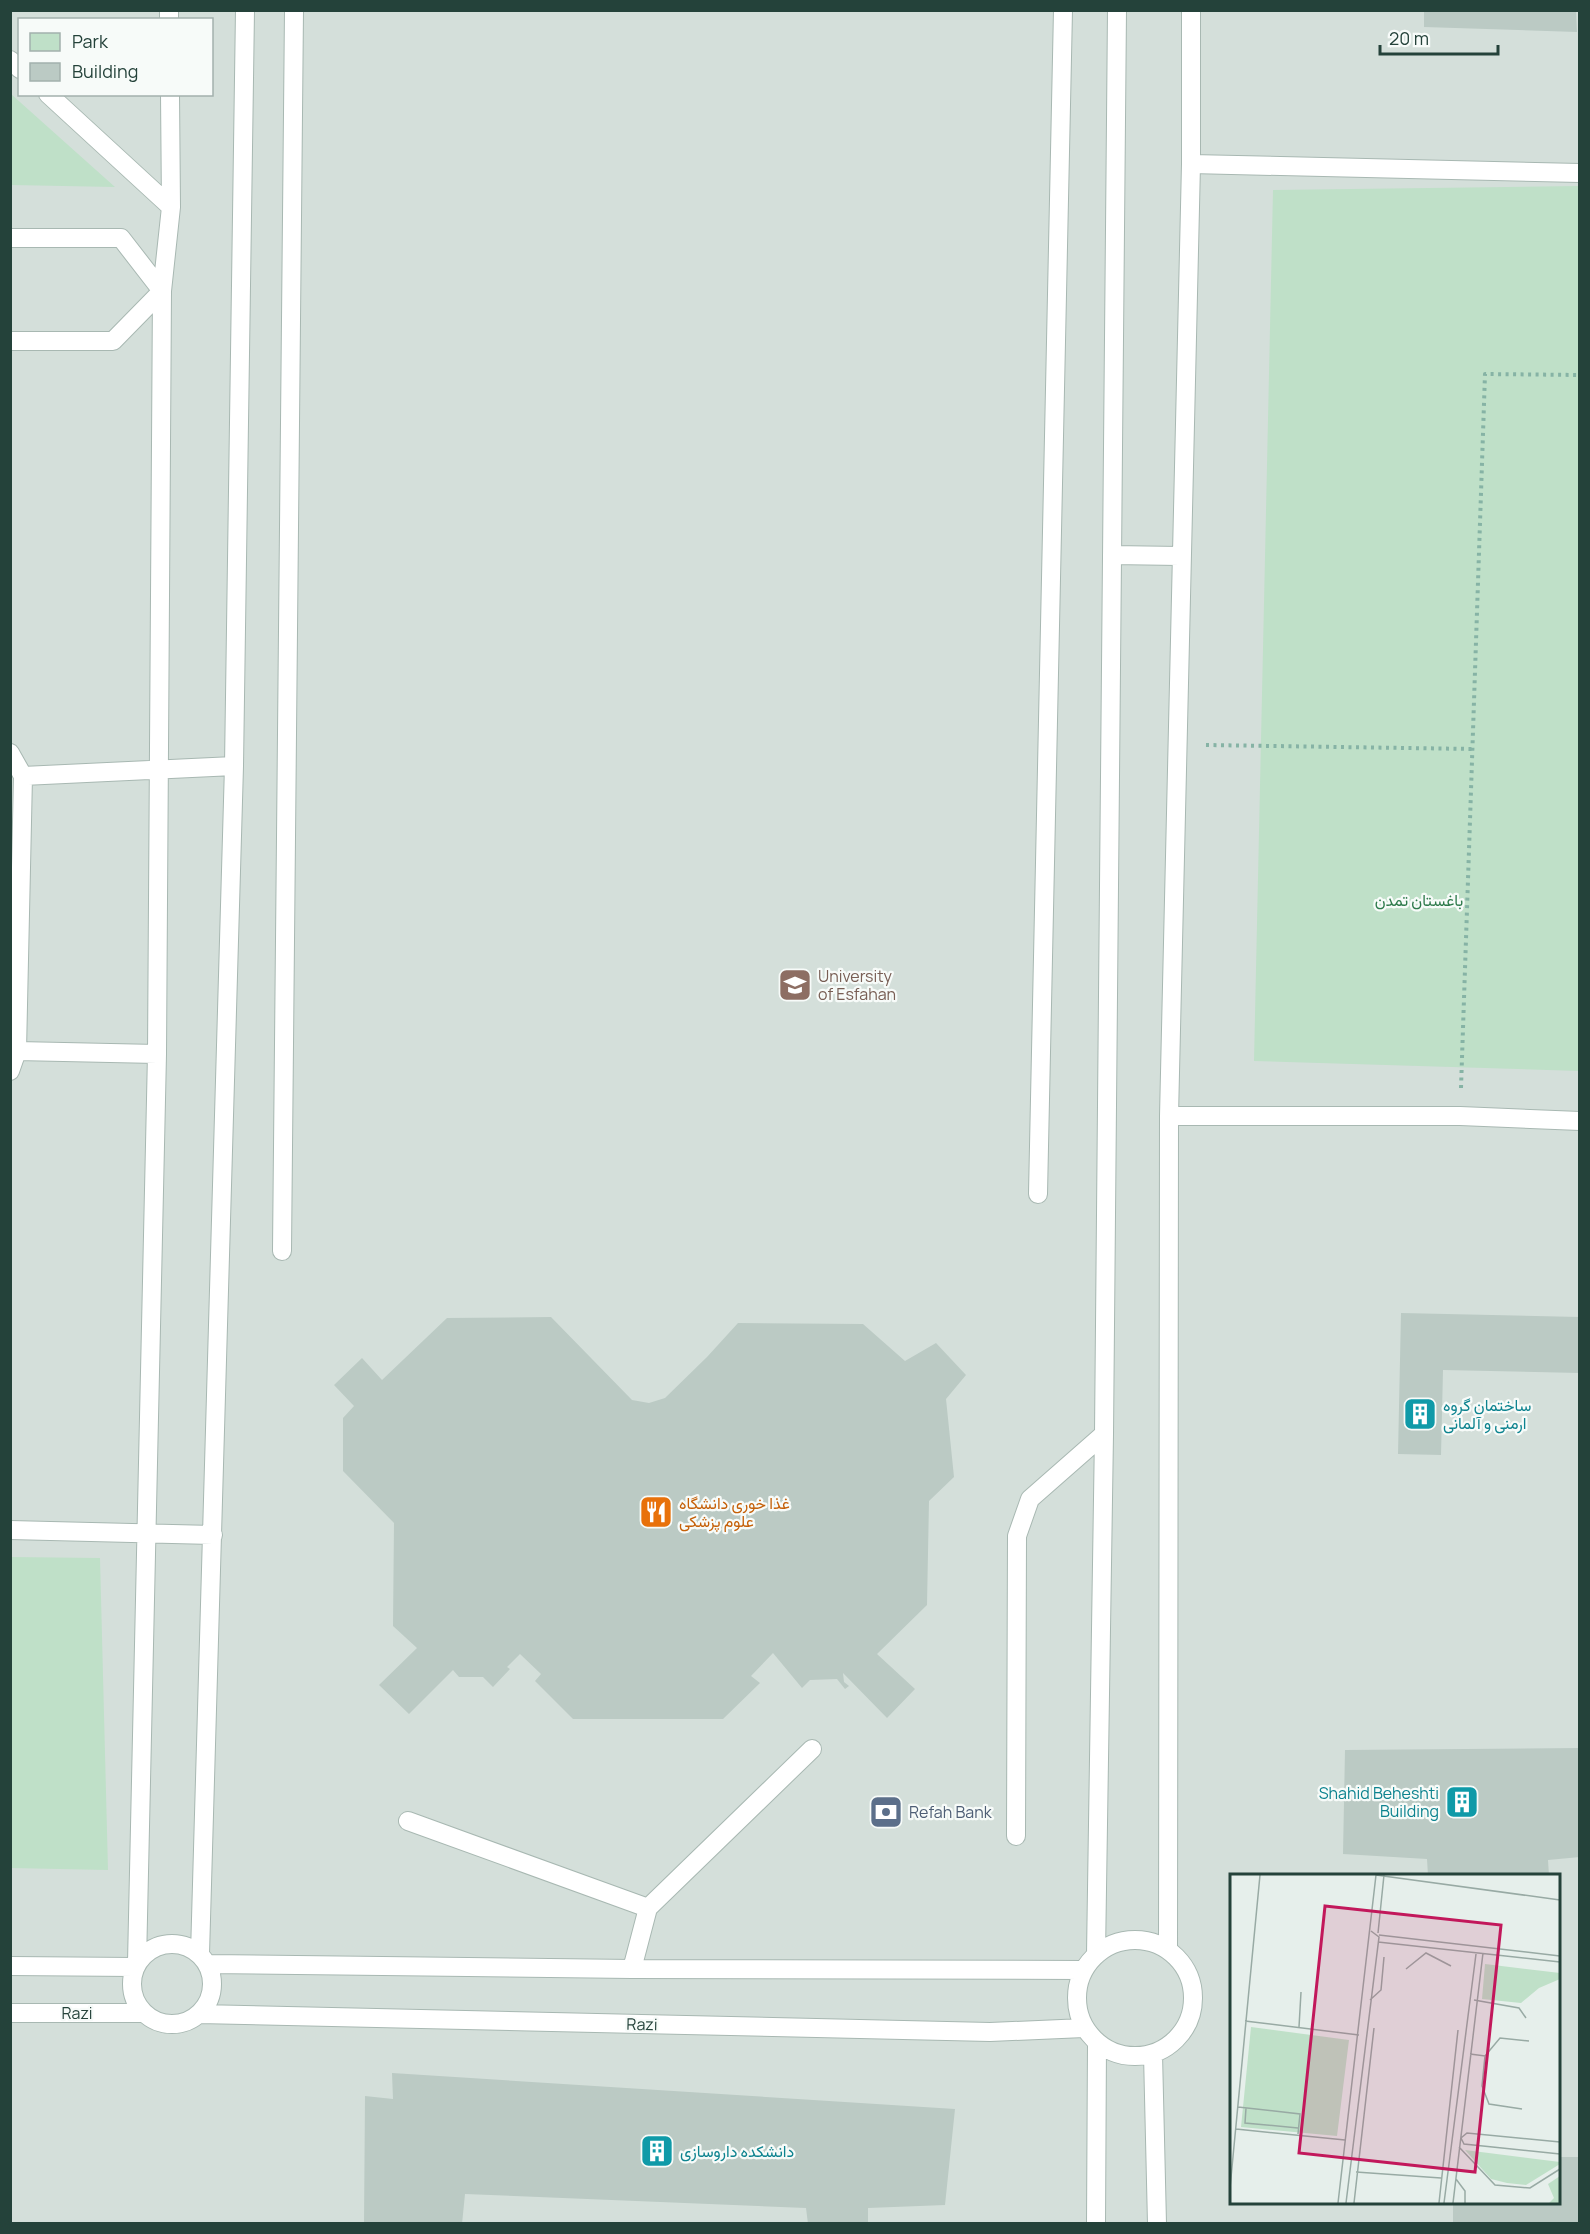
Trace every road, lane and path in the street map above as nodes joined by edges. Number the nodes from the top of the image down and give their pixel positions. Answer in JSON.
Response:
{"nodes":[{"id":1,"x":245,"y":10,"type":"edge"},
{"id":2,"x":294,"y":10,"type":"edge"},
{"id":3,"x":1063,"y":10,"type":"edge"},
{"id":4,"x":1118,"y":10,"type":"edge"},
{"id":5,"x":1191,"y":10,"type":"edge"},
{"id":6,"x":50,"y":96,"type":"edge"},
{"id":7,"x":170,"y":96,"type":"edge"},
{"id":8,"x":1191,"y":164,"type":"junction"},
{"id":9,"x":1580,"y":173,"type":"edge"},
{"id":10,"x":171,"y":207,"type":"junction"},
{"id":11,"x":10,"y":238,"type":"edge"},
{"id":12,"x":162,"y":291,"type":"junction"},
{"id":13,"x":10,"y":341,"type":"edge"},
{"id":14,"x":1580,"y":375,"type":"edge"},
{"id":15,"x":1113,"y":555,"type":"junction"},
{"id":16,"x":1180,"y":556,"type":"junction"},
{"id":17,"x":1176,"y":744,"type":"junction"},
{"id":18,"x":1473,"y":749,"type":"junction"},
{"id":19,"x":10,"y":753,"type":"edge"},
{"id":20,"x":234,"y":766,"type":"junction"},
{"id":21,"x":159,"y":768,"type":"junction"},
{"id":22,"x":23,"y":776,"type":"junction"},
{"id":23,"x":17,"y":1051,"type":"junction"},
{"id":24,"x":157,"y":1054,"type":"junction"},
{"id":25,"x":10,"y":1071,"type":"edge"},
{"id":26,"x":1169,"y":1116,"type":"junction"},
{"id":27,"x":1460,"y":1116,"type":"junction"},
{"id":28,"x":1580,"y":1121,"type":"edge"},
{"id":29,"x":1038,"y":1194,"type":"dead end"},
{"id":30,"x":282,"y":1251,"type":"dead end"},
{"id":31,"x":1104,"y":1434,"type":"junction"},
{"id":32,"x":10,"y":1530,"type":"edge"},
{"id":33,"x":145,"y":1534,"type":"junction"},
{"id":34,"x":213,"y":1535,"type":"junction"},
{"id":35,"x":812,"y":1749,"type":"dead end"},
{"id":36,"x":408,"y":1821,"type":"dead end"},
{"id":37,"x":1016,"y":1836,"type":"dead end"},
{"id":38,"x":648,"y":1908,"type":"junction"},
{"id":39,"x":1168,"y":1950,"type":"junction"},
{"id":40,"x":1096,"y":1954,"type":"junction"},
{"id":41,"x":204,"y":1959,"type":"junction"},
{"id":42,"x":136,"y":1965,"type":"junction"},
{"id":43,"x":10,"y":1966,"type":"edge"},
{"id":44,"x":632,"y":1969,"type":"junction"},
{"id":45,"x":1084,"y":1970,"type":"junction"},
{"id":46,"x":10,"y":2013,"type":"edge"},
{"id":47,"x":144,"y":2013,"type":"junction"},
{"id":48,"x":199,"y":2014,"type":"junction"},
{"id":49,"x":1084,"y":2028,"type":"junction"},
{"id":50,"x":1097,"y":2043,"type":"junction"},
{"id":51,"x":1154,"y":2054,"type":"junction"},
{"id":52,"x":1096,"y":2223,"type":"edge"},
{"id":53,"x":1157,"y":2223,"type":"edge"}],
"edges":[{"from":1,"to":20,"type":"street"},
{"from":2,"to":30,"type":"street"},
{"from":3,"to":29,"type":"street"},
{"from":4,"to":15,"type":"street"},
{"from":5,"to":8,"type":"street"},
{"from":6,"to":10,"type":"street"},
{"from":7,"to":10,"type":"street"},
{"from":8,"to":9,"type":"street"},
{"from":8,"to":16,"type":"street"},
{"from":10,"to":12,"type":"street"},
{"from":11,"to":12,"type":"street"},
{"from":12,"to":13,"type":"street"},
{"from":12,"to":21,"type":"street"},
{"from":14,"to":18,"type":"path"},
{"from":15,"to":16,"type":"street"},
{"from":15,"to":31,"type":"street"},
{"from":16,"to":17,"type":"street"},
{"from":17,"to":18,"type":"path"},
{"from":17,"to":26,"type":"street"},
{"from":18,"to":27,"type":"path"},
{"from":19,"to":22,"type":"street"},
{"from":20,"to":21,"type":"street"},
{"from":20,"to":34,"type":"street"},
{"from":21,"to":22,"type":"street"},
{"from":21,"to":24,"type":"street"},
{"from":22,"to":23,"type":"street"},
{"from":23,"to":24,"type":"street"},
{"from":23,"to":25,"type":"street"},
{"from":24,"to":33,"type":"street"},
{"from":26,"to":27,"type":"street"},
{"from":26,"to":39,"type":"street"},
{"from":27,"to":28,"type":"street"},
{"from":31,"to":37,"type":"street"},
{"from":31,"to":40,"type":"street"},
{"from":32,"to":33,"type":"street"},
{"from":33,"to":34,"type":"street"},
{"from":33,"to":42,"type":"street"},
{"from":34,"to":41,"type":"street"},
{"from":35,"to":38,"type":"street"},
{"from":36,"to":38,"type":"street"},
{"from":38,"to":44,"type":"street"},
{"from":39,"to":40,"type":"street"},
{"from":39,"to":51,"type":"street"},
{"from":40,"to":45,"type":"street"},
{"from":41,"to":42,"type":"street"},
{"from":41,"to":44,"type":"street"},
{"from":41,"to":48,"type":"street"},
{"from":42,"to":43,"type":"street"},
{"from":42,"to":47,"type":"street"},
{"from":44,"to":45,"type":"street"},
{"from":45,"to":49,"type":"street"},
{"from":46,"to":47,"type":"street","name":"Razi"},
{"from":47,"to":48,"type":"street"},
{"from":48,"to":49,"type":"street","name":"Razi"},
{"from":49,"to":50,"type":"street"},
{"from":50,"to":51,"type":"street"},
{"from":50,"to":52,"type":"street"},
{"from":51,"to":53,"type":"street"}]}
